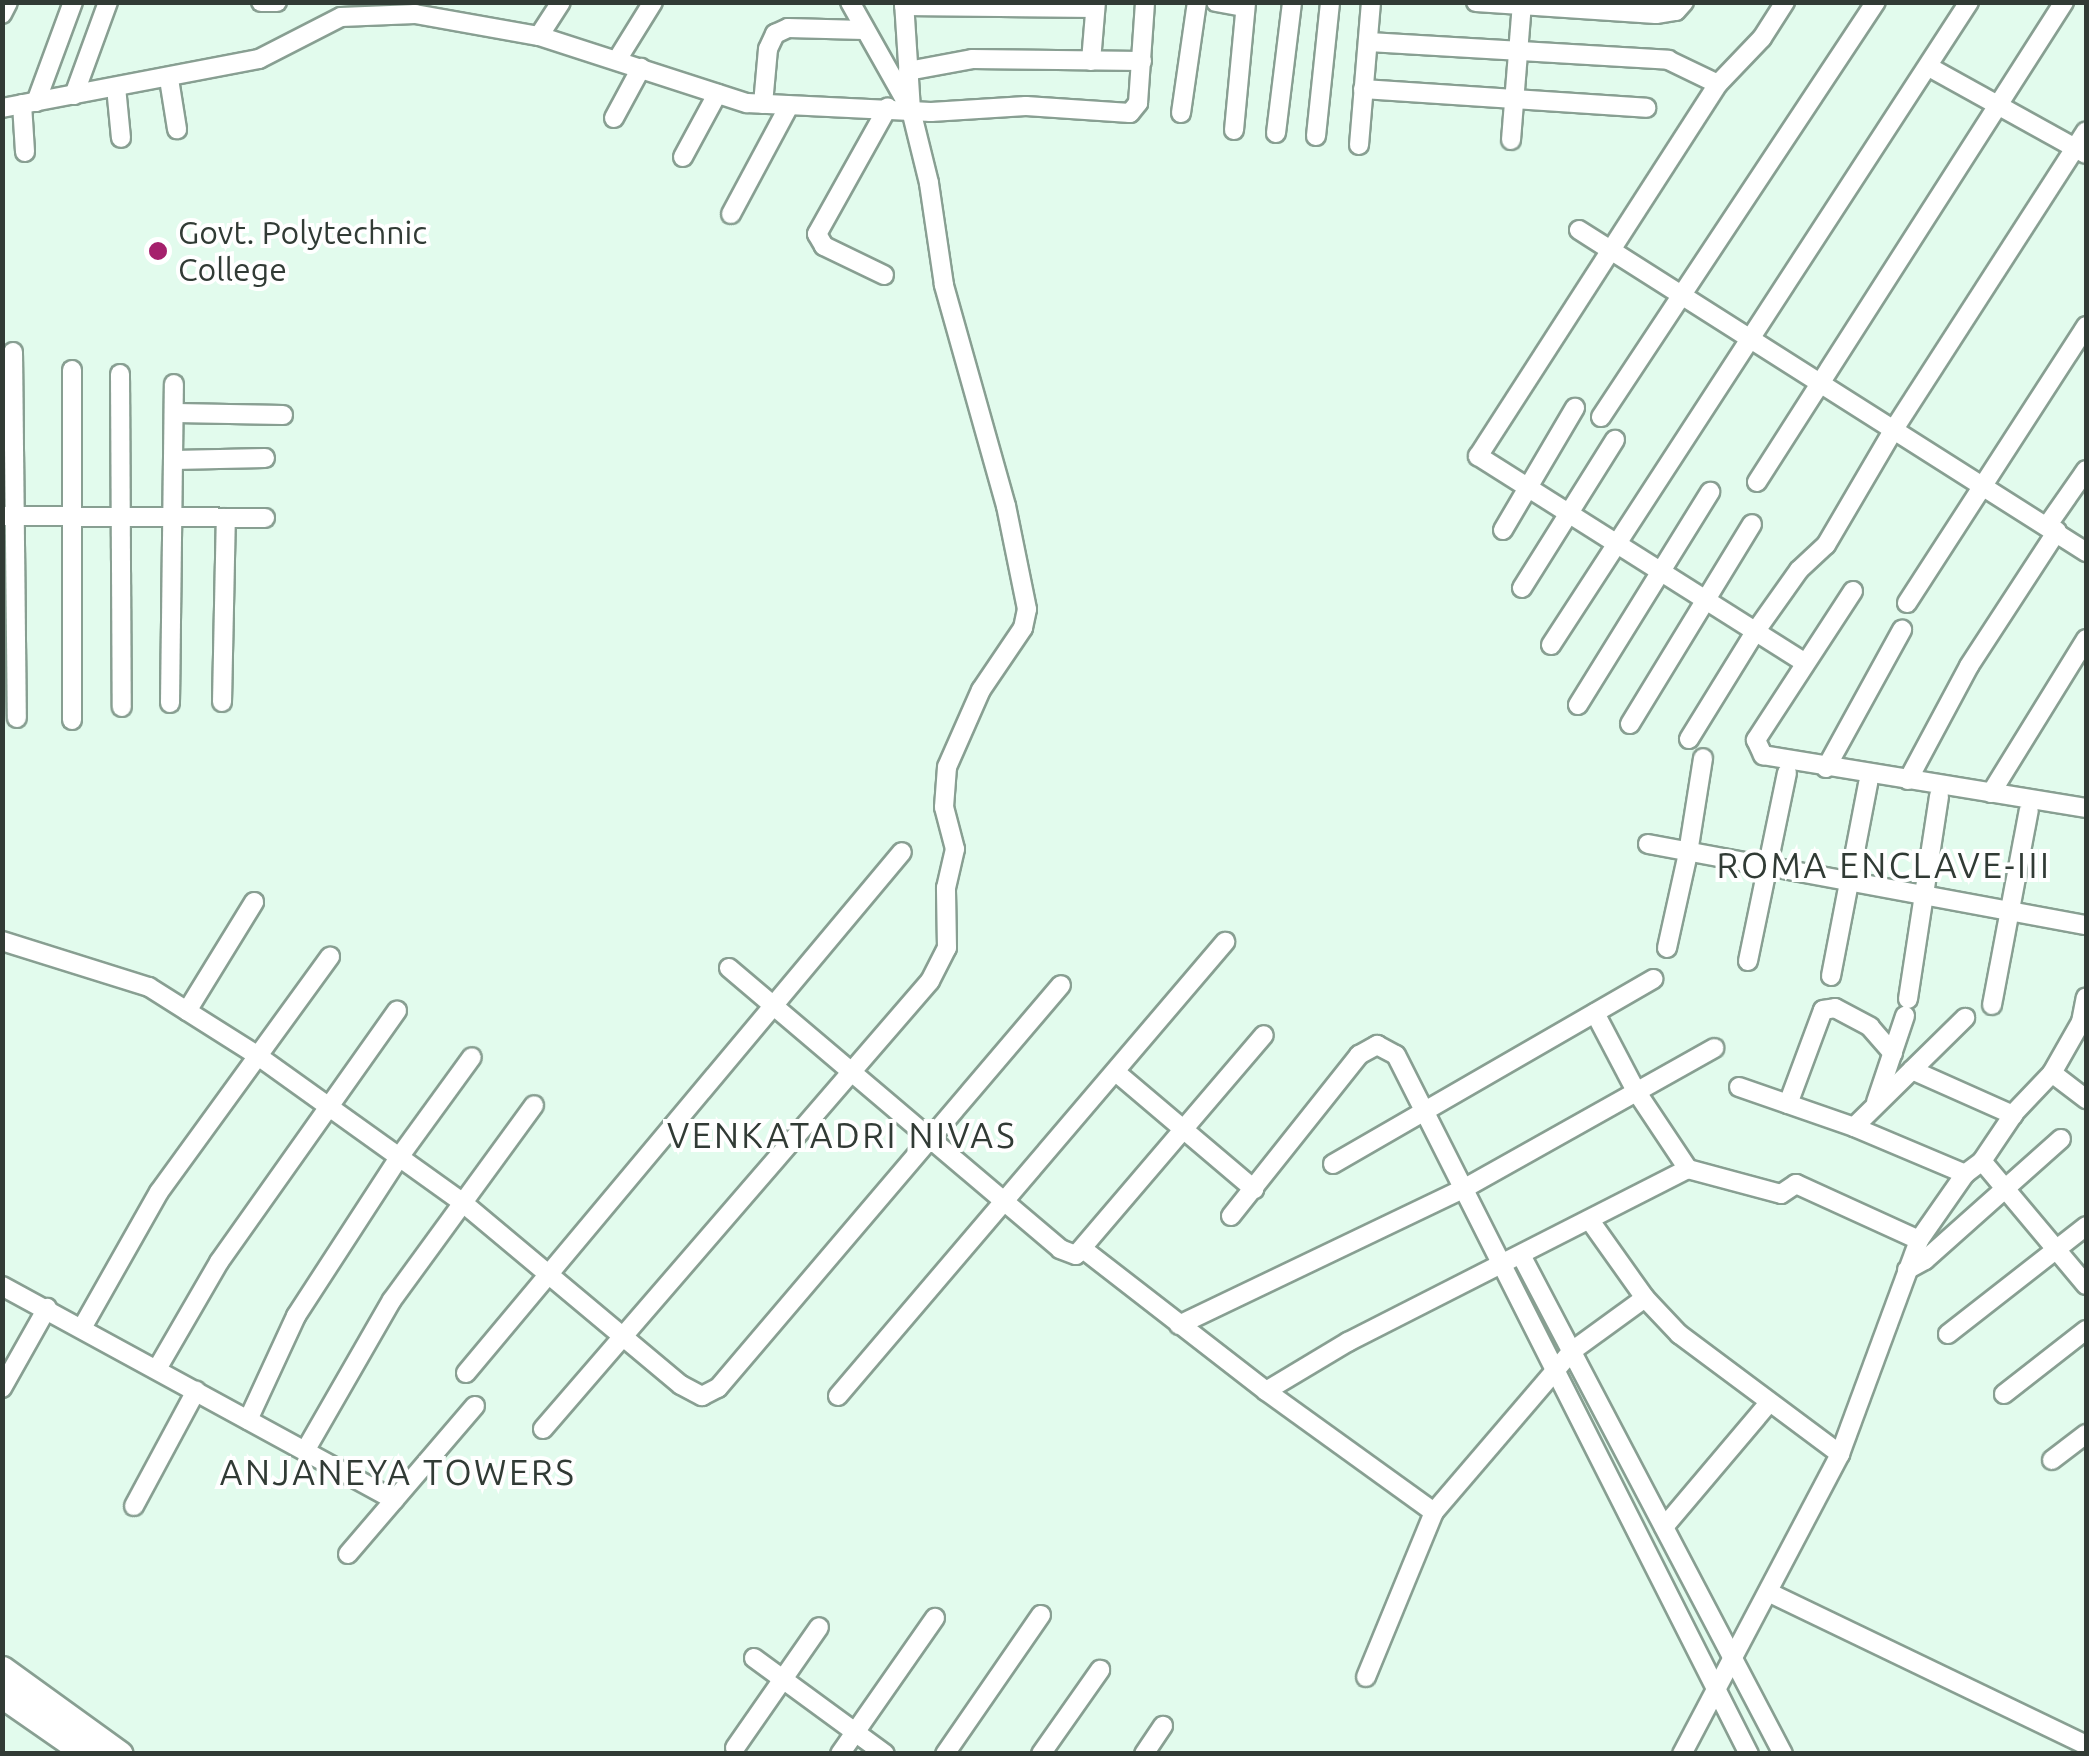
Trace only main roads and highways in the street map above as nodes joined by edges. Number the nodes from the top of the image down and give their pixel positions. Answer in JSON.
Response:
{"nodes":[{"id":1,"x":2,"y":1669,"type":"edge"},
{"id":2,"x":2,"y":1696,"type":"edge"},
{"id":3,"x":74,"y":1750,"type":"edge"},
{"id":4,"x":120,"y":1754,"type":"edge"}],
"edges":[{"from":1,"to":4,"type":"main road"},
{"from":2,"to":3,"type":"main road"}]}
